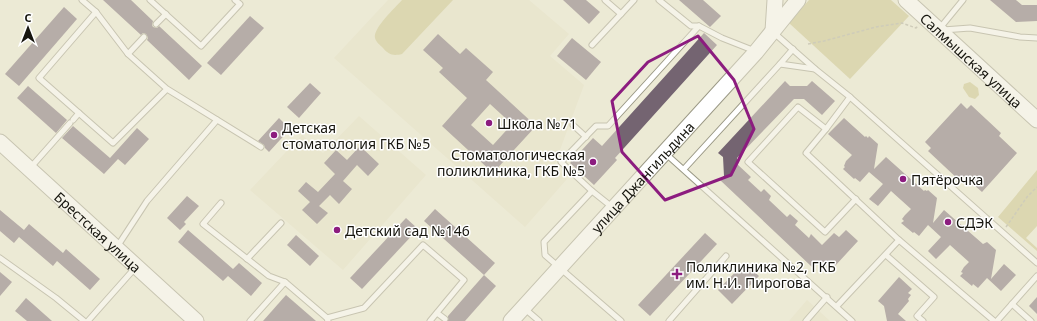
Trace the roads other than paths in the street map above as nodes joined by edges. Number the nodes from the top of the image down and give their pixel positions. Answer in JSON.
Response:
{"nodes":[{"id":1,"x":82,"y":0,"type":"edge"},
{"id":2,"x":150,"y":0,"type":"edge"},
{"id":3,"x":235,"y":0,"type":"edge"},
{"id":4,"x":604,"y":0,"type":"edge"},
{"id":5,"x":634,"y":0,"type":"edge"},
{"id":6,"x":659,"y":0,"type":"edge"},
{"id":7,"x":775,"y":0,"type":"edge"},
{"id":8,"x":798,"y":0,"type":"edge"},
{"id":9,"x":906,"y":0,"type":"edge"},
{"id":10,"x":963,"y":0,"type":"edge"},
{"id":11,"x":96,"y":12,"type":"junction"},
{"id":12,"x":166,"y":14,"type":"junction"},
{"id":13,"x":621,"y":14,"type":"junction"},
{"id":14,"x":156,"y":24,"type":"dead end"},
{"id":15,"x":699,"y":26,"type":"junction"},
{"id":16,"x":938,"y":30,"type":"junction"},
{"id":17,"x":773,"y":31,"type":"junction"},
{"id":18,"x":144,"y":37,"type":"dead end"},
{"id":19,"x":1037,"y":38,"type":"edge"},
{"id":20,"x":592,"y":45,"type":"dead end"},
{"id":21,"x":793,"y":49,"type":"junction"},
{"id":22,"x":756,"y":52,"type":"junction"},
{"id":23,"x":128,"y":54,"type":"junction"},
{"id":24,"x":780,"y":64,"type":"junction"},
{"id":25,"x":816,"y":69,"type":"junction"},
{"id":26,"x":167,"y":89,"type":"junction"},
{"id":27,"x":850,"y":97,"type":"junction"},
{"id":28,"x":79,"y":113,"type":"junction"},
{"id":29,"x":217,"y":120,"type":"junction"},
{"id":30,"x":1037,"y":120,"type":"edge"},
{"id":31,"x":573,"y":125,"type":"dead end"},
{"id":32,"x":826,"y":129,"type":"junction"},
{"id":33,"x":586,"y":137,"type":"junction"},
{"id":34,"x":0,"y":142,"type":"edge"},
{"id":35,"x":261,"y":147,"type":"dead end"},
{"id":36,"x":664,"y":152,"type":"junction"},
{"id":37,"x":30,"y":169,"type":"junction"},
{"id":38,"x":684,"y":169,"type":"junction"},
{"id":39,"x":592,"y":191,"type":"junction"},
{"id":40,"x":856,"y":199,"type":"junction"},
{"id":41,"x":221,"y":203,"type":"dead end"},
{"id":42,"x":613,"y":208,"type":"junction"},
{"id":43,"x":281,"y":223,"type":"dead end"},
{"id":44,"x":900,"y":240,"type":"junction"},
{"id":45,"x":117,"y":248,"type":"junction"},
{"id":46,"x":886,"y":255,"type":"junction"},
{"id":47,"x":726,"y":256,"type":"dead end"},
{"id":48,"x":0,"y":258,"type":"edge"},
{"id":49,"x":247,"y":260,"type":"junction"},
{"id":50,"x":1037,"y":263,"type":"edge"},
{"id":51,"x":137,"y":266,"type":"junction"},
{"id":52,"x":559,"y":267,"type":"junction"},
{"id":53,"x":1037,"y":276,"type":"edge"},
{"id":54,"x":285,"y":282,"type":"junction"},
{"id":55,"x":827,"y":297,"type":"junction"},
{"id":56,"x":1012,"y":304,"type":"junction"},
{"id":57,"x":837,"y":306,"type":"junction"},
{"id":58,"x":523,"y":307,"type":"junction"},
{"id":59,"x":437,"y":313,"type":"junction"},
{"id":60,"x":444,"y":319,"type":"dead end"},
{"id":61,"x":328,"y":320,"type":"edge"},
{"id":62,"x":84,"y":321,"type":"edge"},
{"id":63,"x":88,"y":321,"type":"edge"},
{"id":64,"x":196,"y":321,"type":"edge"},
{"id":65,"x":250,"y":321,"type":"edge"},
{"id":66,"x":430,"y":321,"type":"edge"},
{"id":67,"x":511,"y":321,"type":"edge"},
{"id":68,"x":539,"y":321,"type":"edge"},
{"id":69,"x":621,"y":321,"type":"edge"},
{"id":70,"x":669,"y":321,"type":"edge"},
{"id":71,"x":806,"y":321,"type":"edge"},
{"id":72,"x":852,"y":321,"type":"edge"},
{"id":73,"x":923,"y":321,"type":"edge"},
{"id":74,"x":995,"y":321,"type":"edge"},
{"id":75,"x":1031,"y":321,"type":"edge"}],
"edges":[{"from":1,"to":11,"type":"lane"},
{"from":2,"to":12,"type":"lane"},
{"from":3,"to":12,"type":"lane"},
{"from":4,"to":13,"type":"lane"},
{"from":5,"to":13,"type":"lane"},
{"from":6,"to":15,"type":"lane"},
{"from":7,"to":17,"type":"main road"},
{"from":8,"to":17,"type":"main road","name":"улица Джангильдина"},
{"from":9,"to":16,"type":"main road","name":"Салмышская улица"},
{"from":10,"to":16,"type":"lane"},
{"from":11,"to":23,"type":"lane"},
{"from":11,"to":28,"type":"lane"},
{"from":12,"to":14,"type":"lane"},
{"from":13,"to":20,"type":"lane"},
{"from":15,"to":22,"type":"lane"},
{"from":15,"to":33,"type":"lane"},
{"from":16,"to":19,"type":"lane"},
{"from":16,"to":30,"type":"main road","name":"Салмышская улица"},
{"from":17,"to":21,"type":"lane"},
{"from":17,"to":22,"type":"main road","name":"улица Джангильдина"},
{"from":18,"to":23,"type":"lane"},
{"from":21,"to":24,"type":"lane"},
{"from":21,"to":25,"type":"lane"},
{"from":22,"to":36,"type":"main road","name":"улица Джангильдина"},
{"from":23,"to":26,"type":"lane"},
{"from":24,"to":25,"type":"lane"},
{"from":24,"to":38,"type":"lane"},
{"from":25,"to":27,"type":"lane"},
{"from":26,"to":28,"type":"lane"},
{"from":26,"to":29,"type":"lane"},
{"from":27,"to":32,"type":"lane"},
{"from":27,"to":50,"type":"lane"},
{"from":28,"to":37,"type":"lane"},
{"from":29,"to":35,"type":"lane"},
{"from":29,"to":45,"type":"lane"},
{"from":31,"to":33,"type":"lane"},
{"from":32,"to":40,"type":"lane"},
{"from":32,"to":40,"type":"lane"},
{"from":33,"to":39,"type":"lane"},
{"from":34,"to":37,"type":"main road","name":"Брестская улица"},
{"from":36,"to":38,"type":"lane"},
{"from":36,"to":42,"type":"main road","name":"улица Джангильдина"},
{"from":37,"to":45,"type":"main road","name":"Брестская улица"},
{"from":38,"to":55,"type":"lane"},
{"from":39,"to":42,"type":"lane"},
{"from":39,"to":52,"type":"lane"},
{"from":40,"to":44,"type":"lane"},
{"from":41,"to":49,"type":"lane"},
{"from":42,"to":52,"type":"main road","name":"улица Джангильдина"},
{"from":43,"to":49,"type":"lane"},
{"from":44,"to":46,"type":"lane"},
{"from":44,"to":74,"type":"lane"},
{"from":45,"to":51,"type":"main road","name":"Брестская улица"},
{"from":46,"to":57,"type":"lane"},
{"from":46,"to":73,"type":"lane"},
{"from":47,"to":70,"type":"lane"},
{"from":48,"to":62,"type":"lane"},
{"from":49,"to":54,"type":"lane"},
{"from":51,"to":63,"type":"lane"},
{"from":51,"to":64,"type":"main road","name":"Брестская улица"},
{"from":52,"to":58,"type":"main road","name":"улица Джангильдина"},
{"from":52,"to":69,"type":"lane"},
{"from":53,"to":56,"type":"lane"},
{"from":54,"to":61,"type":"lane"},
{"from":54,"to":65,"type":"lane"},
{"from":55,"to":57,"type":"lane"},
{"from":55,"to":71,"type":"lane"},
{"from":56,"to":74,"type":"lane"},
{"from":56,"to":75,"type":"lane"},
{"from":57,"to":72,"type":"lane"},
{"from":58,"to":67,"type":"main road","name":"улица Джангильдина"},
{"from":58,"to":68,"type":"lane"},
{"from":59,"to":60,"type":"lane"},
{"from":59,"to":61,"type":"lane"},
{"from":59,"to":66,"type":"lane"}]}
